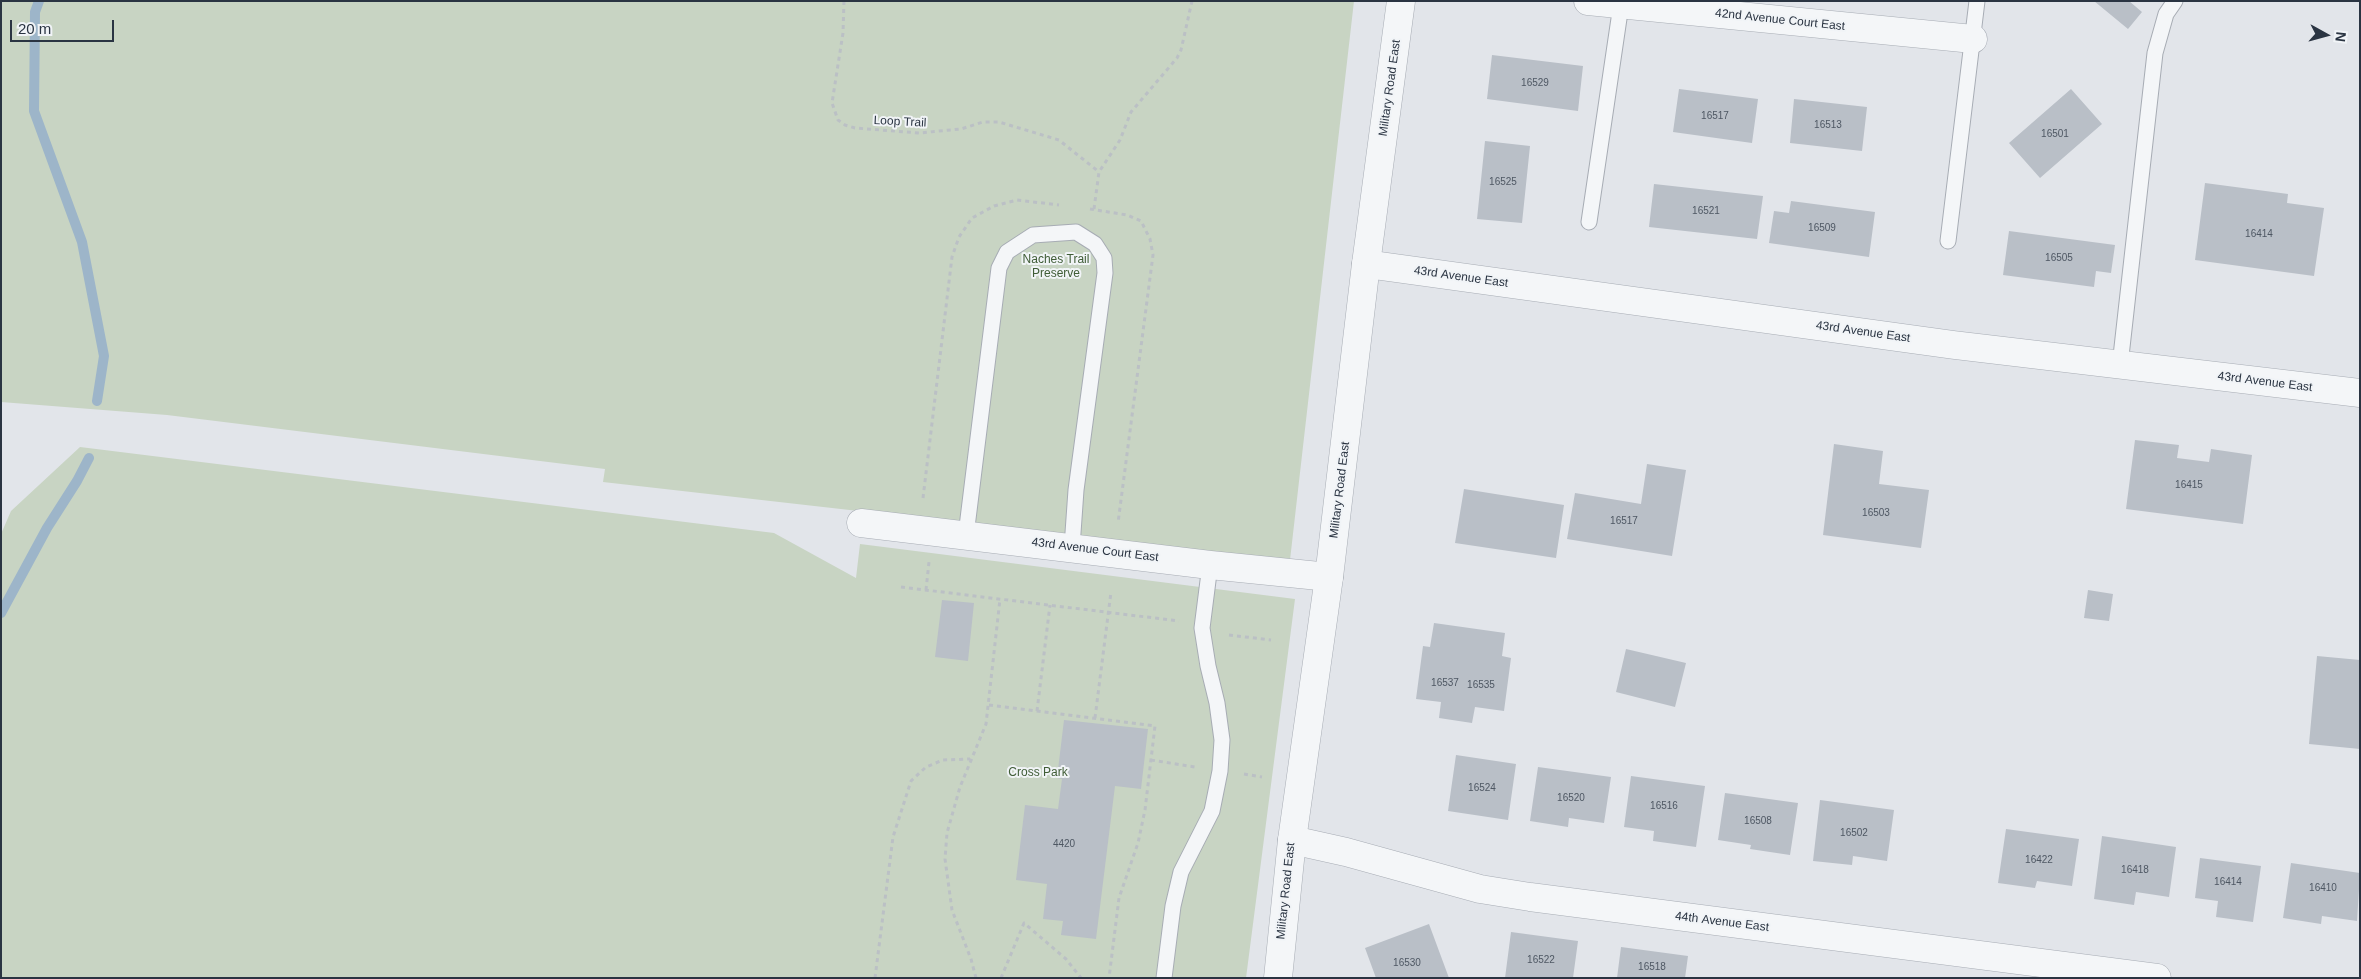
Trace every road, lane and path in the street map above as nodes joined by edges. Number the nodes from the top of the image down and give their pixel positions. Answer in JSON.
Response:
{"nodes":[{"id":1,"x":844,"y":1,"type":"edge"},
{"id":2,"x":1192,"y":1,"type":"edge"},
{"id":3,"x":1401,"y":1,"type":"edge"},
{"id":4,"x":1588,"y":1,"type":"edge"},
{"id":5,"x":1977,"y":1,"type":"edge"},
{"id":6,"x":2174,"y":1,"type":"edge"},
{"id":7,"x":1626,"y":4,"type":"edge"},
{"id":8,"x":1973,"y":39,"type":"junction"},
{"id":9,"x":1099,"y":172,"type":"junction"},
{"id":10,"x":1065,"y":206,"type":"dead end"},
{"id":11,"x":1085,"y":208,"type":"dead end"},
{"id":12,"x":1094,"y":210,"type":"junction"},
{"id":13,"x":1589,"y":222,"type":"dead end"},
{"id":14,"x":1948,"y":241,"type":"dead end"},
{"id":15,"x":1366,"y":264,"type":"junction"},
{"id":16,"x":2120,"y":364,"type":"junction"},
{"id":17,"x":2360,"y":394,"type":"edge"},
{"id":18,"x":922,"y":505,"type":"dead end"},
{"id":19,"x":861,"y":523,"type":"dead end"},
{"id":20,"x":1118,"y":528,"type":"dead end"},
{"id":21,"x":966,"y":535,"type":"junction"},
{"id":22,"x":1072,"y":547,"type":"junction"},
{"id":23,"x":1210,"y":565,"type":"junction"},
{"id":24,"x":1329,"y":577,"type":"junction"},
{"id":25,"x":901,"y":588,"type":"dead end"},
{"id":26,"x":1110,"y":592,"type":"dead end"},
{"id":27,"x":1000,"y":599,"type":"junction"},
{"id":28,"x":1050,"y":605,"type":"junction"},
{"id":29,"x":1108,"y":612,"type":"junction"},
{"id":30,"x":1182,"y":621,"type":"dead end"},
{"id":31,"x":1227,"y":635,"type":"dead end"},
{"id":32,"x":1270,"y":640,"type":"dead end"},
{"id":33,"x":988,"y":705,"type":"junction"},
{"id":34,"x":1038,"y":711,"type":"junction"},
{"id":35,"x":1095,"y":718,"type":"junction"},
{"id":36,"x":970,"y":759,"type":"junction"},
{"id":37,"x":1151,"y":760,"type":"junction"},
{"id":38,"x":1199,"y":767,"type":"dead end"},
{"id":39,"x":1236,"y":773,"type":"dead end"},
{"id":40,"x":1262,"y":777,"type":"dead end"},
{"id":41,"x":1292,"y":840,"type":"junction"},
{"id":42,"x":875,"y":978,"type":"edge"},
{"id":43,"x":976,"y":978,"type":"edge"},
{"id":44,"x":1001,"y":978,"type":"edge"},
{"id":45,"x":1081,"y":978,"type":"edge"},
{"id":46,"x":1109,"y":978,"type":"edge"},
{"id":47,"x":1164,"y":978,"type":"edge"},
{"id":48,"x":1278,"y":978,"type":"edge"},
{"id":49,"x":2157,"y":978,"type":"edge"}],
"edges":[{"from":1,"to":9,"type":"path","name":"Loop Trail"},
{"from":2,"to":9,"type":"path"},
{"from":3,"to":15,"type":"street","name":"Military Road East"},
{"from":4,"to":7,"type":"street","name":"42nd Avenue Court East"},
{"from":5,"to":8,"type":"lane"},
{"from":6,"to":16,"type":"lane"},
{"from":7,"to":8,"type":"street","name":"42nd Avenue Court East"},
{"from":7,"to":13,"type":"lane"},
{"from":8,"to":14,"type":"lane"},
{"from":9,"to":12,"type":"path"},
{"from":10,"to":18,"type":"path"},
{"from":11,"to":12,"type":"path"},
{"from":12,"to":20,"type":"path"},
{"from":15,"to":16,"type":"street","name":"43rd Avenue East"},
{"from":15,"to":24,"type":"street","name":"Military Road East"},
{"from":16,"to":17,"type":"street","name":"43rd Avenue East"},
{"from":19,"to":21,"type":"street","name":"43rd Avenue Court East"},
{"from":21,"to":22,"type":"street","name":"43rd Avenue Court East"},
{"from":21,"to":22,"type":"lane"},
{"from":22,"to":23,"type":"street","name":"43rd Avenue Court East"},
{"from":23,"to":24,"type":"street","name":"43rd Avenue Court East"},
{"from":23,"to":47,"type":"lane"},
{"from":24,"to":41,"type":"street","name":"Military Road East"},
{"from":25,"to":27,"type":"path"},
{"from":26,"to":29,"type":"path"},
{"from":27,"to":28,"type":"path"},
{"from":27,"to":33,"type":"path"},
{"from":28,"to":29,"type":"path"},
{"from":28,"to":34,"type":"path"},
{"from":29,"to":30,"type":"path"},
{"from":29,"to":35,"type":"path"},
{"from":31,"to":32,"type":"path"},
{"from":33,"to":34,"type":"path"},
{"from":33,"to":36,"type":"path"},
{"from":34,"to":35,"type":"path"},
{"from":35,"to":37,"type":"path"},
{"from":36,"to":42,"type":"path"},
{"from":36,"to":43,"type":"path"},
{"from":37,"to":38,"type":"path"},
{"from":37,"to":46,"type":"path"},
{"from":39,"to":40,"type":"path"},
{"from":41,"to":48,"type":"street","name":"Military Road East"},
{"from":41,"to":49,"type":"street","name":"44th Avenue East"},
{"from":44,"to":45,"type":"path"}]}
